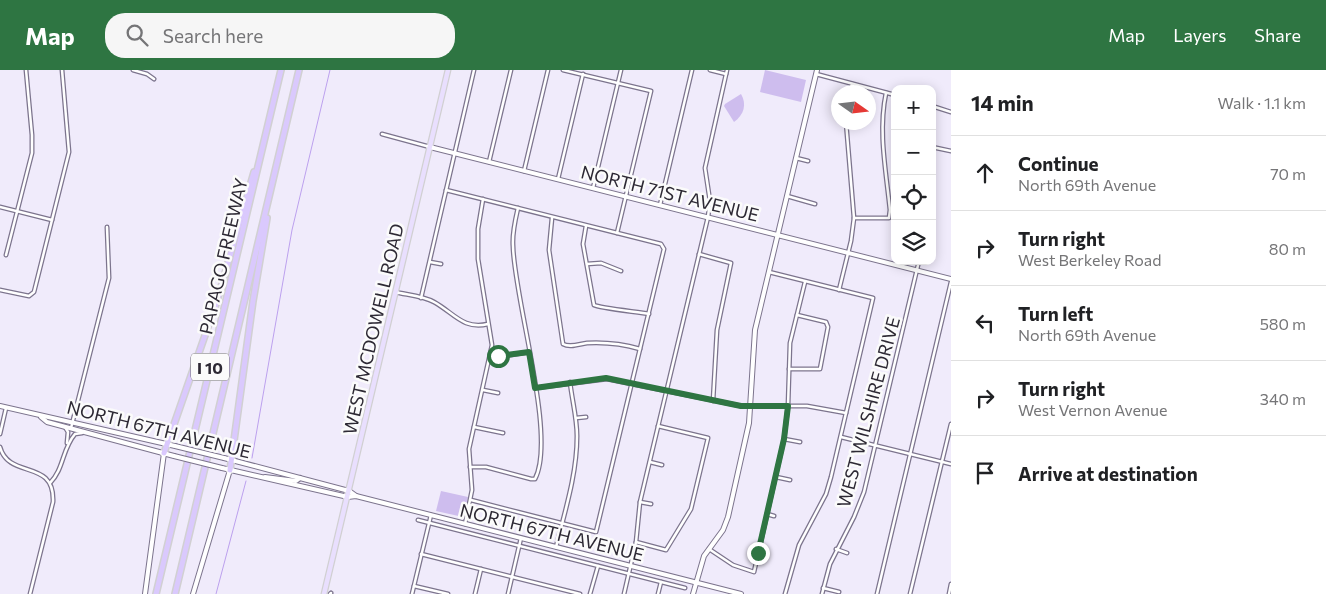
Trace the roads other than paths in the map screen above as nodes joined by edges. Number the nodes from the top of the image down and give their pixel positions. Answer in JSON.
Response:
{"nodes":[{"id":1,"x":26,"y":70,"type":"edge"},
{"id":2,"x":62,"y":70,"type":"edge"},
{"id":3,"x":133,"y":70,"type":"edge"},
{"id":4,"x":281,"y":70,"type":"edge"},
{"id":5,"x":300,"y":70,"type":"edge"},
{"id":6,"x":448,"y":70,"type":"edge"},
{"id":7,"x":474,"y":70,"type":"edge"},
{"id":8,"x":511,"y":70,"type":"edge"},
{"id":9,"x":548,"y":70,"type":"edge"},
{"id":10,"x":563,"y":70,"type":"edge"},
{"id":11,"x":621,"y":70,"type":"edge"},
{"id":12,"x":692,"y":70,"type":"edge"},
{"id":13,"x":710,"y":70,"type":"edge"},
{"id":14,"x":727,"y":72,"type":"edge"},
{"id":15,"x":816,"y":72,"type":"edge"},
{"id":16,"x":583,"y":74,"type":"junction"},
{"id":17,"x":154,"y":79,"type":"dead end"},
{"id":18,"x":618,"y":83,"type":"junction"},
{"id":19,"x":852,"y":84,"type":"joint"},
{"id":20,"x":886,"y":93,"type":"junction"},
{"id":21,"x":891,"y":94,"type":"edge"},
{"id":22,"x":936,"y":107,"type":"edge"},
{"id":23,"x":951,"y":112,"type":"edge"},
{"id":24,"x":847,"y":130,"type":"edge"},
{"id":25,"x":382,"y":134,"type":"dead end"},
{"id":26,"x":264,"y":141,"type":"junction"},
{"id":27,"x":430,"y":147,"type":"junction"},
{"id":28,"x":936,"y":148,"type":"edge"},
{"id":29,"x":951,"y":151,"type":"edge"},
{"id":30,"x":454,"y":153,"type":"junction"},
{"id":31,"x":796,"y":158,"type":"junction"},
{"id":32,"x":808,"y":161,"type":"dead end"},
{"id":33,"x":489,"y":162,"type":"junction"},
{"id":34,"x":524,"y":171,"type":"junction"},
{"id":35,"x":558,"y":179,"type":"junction"},
{"id":36,"x":272,"y":185,"type":"junction"},
{"id":37,"x":593,"y":188,"type":"junction"},
{"id":38,"x":446,"y":190,"type":"junction"},
{"id":39,"x":787,"y":196,"type":"junction"},
{"id":40,"x":626,"y":197,"type":"junction"},
{"id":41,"x":483,"y":199,"type":"junction"},
{"id":42,"x":815,"y":204,"type":"dead end"},
{"id":43,"x":660,"y":205,"type":"junction"},
{"id":44,"x":0,"y":207,"type":"edge"},
{"id":45,"x":518,"y":208,"type":"junction"},
{"id":46,"x":18,"y":211,"type":"junction"},
{"id":47,"x":552,"y":217,"type":"junction"},
{"id":48,"x":708,"y":217,"type":"junction"},
{"id":49,"x":854,"y":218,"type":"junction"},
{"id":50,"x":52,"y":220,"type":"junction"},
{"id":51,"x":586,"y":226,"type":"junction"},
{"id":52,"x":107,"y":227,"type":"dead end"},
{"id":53,"x":617,"y":233,"type":"junction"},
{"id":54,"x":777,"y":235,"type":"junction"},
{"id":55,"x":848,"y":253,"type":"junction"},
{"id":56,"x":699,"y":254,"type":"junction"},
{"id":57,"x":6,"y":255,"type":"dead end"},
{"id":58,"x":430,"y":262,"type":"junction"},
{"id":59,"x":441,"y":264,"type":"dead end"},
{"id":60,"x":587,"y":264,"type":"junction"},
{"id":61,"x":918,"y":265,"type":"edge"},
{"id":62,"x":917,"y":270,"type":"junction"},
{"id":63,"x":621,"y":271,"type":"dead end"},
{"id":64,"x":769,"y":272,"type":"junction"},
{"id":65,"x":951,"y":280,"type":"edge"},
{"id":66,"x":805,"y":281,"type":"junction"},
{"id":67,"x":0,"y":290,"type":"edge"},
{"id":68,"x":839,"y":290,"type":"junction"},
{"id":69,"x":395,"y":292,"type":"junction"},
{"id":70,"x":420,"y":298,"type":"junction"},
{"id":71,"x":649,"y":314,"type":"junction"},
{"id":72,"x":797,"y":315,"type":"junction"},
{"id":73,"x":488,"y":324,"type":"junction"},
{"id":74,"x":640,"y":349,"type":"junction"},
{"id":75,"x":529,"y":352,"type":"junction"},
{"id":76,"x":491,"y":354,"type":"junction"},
{"id":77,"x":789,"y":369,"type":"junction"},
{"id":78,"x":570,"y":382,"type":"junction"},
{"id":79,"x":632,"y":383,"type":"junction"},
{"id":80,"x":535,"y":388,"type":"junction"},
{"id":81,"x":483,"y":390,"type":"junction"},
{"id":82,"x":667,"y":392,"type":"junction"},
{"id":83,"x":498,"y":394,"type":"dead end"},
{"id":84,"x":713,"y":401,"type":"junction"},
{"id":85,"x":0,"y":406,"type":"edge"},
{"id":86,"x":788,"y":406,"type":"junction"},
{"id":87,"x":750,"y":407,"type":"junction"},
{"id":88,"x":6,"y":408,"type":"junction"},
{"id":89,"x":846,"y":413,"type":"junction"},
{"id":90,"x":41,"y":417,"type":"junction"},
{"id":91,"x":586,"y":417,"type":"dead end"},
{"id":92,"x":576,"y":418,"type":"junction"},
{"id":93,"x":73,"y":422,"type":"junction"},
{"id":94,"x":951,"y":424,"type":"edge"},
{"id":95,"x":64,"y":426,"type":"junction"},
{"id":96,"x":658,"y":426,"type":"junction"},
{"id":97,"x":474,"y":427,"type":"junction"},
{"id":98,"x":71,"y":428,"type":"junction"},
{"id":99,"x":0,"y":434,"type":"edge"},
{"id":100,"x":91,"y":434,"type":"junction"},
{"id":101,"x":503,"y":434,"type":"dead end"},
{"id":102,"x":841,"y":437,"type":"junction"},
{"id":103,"x":784,"y":439,"type":"junction"},
{"id":104,"x":800,"y":442,"type":"dead end"},
{"id":105,"x":166,"y":444,"type":"junction"},
{"id":106,"x":68,"y":445,"type":"junction"},
{"id":107,"x":875,"y":445,"type":"junction"},
{"id":108,"x":0,"y":447,"type":"edge"},
{"id":109,"x":164,"y":453,"type":"junction"},
{"id":110,"x":1,"y":454,"type":"edge"},
{"id":111,"x":910,"y":454,"type":"junction"},
{"id":112,"x":232,"y":460,"type":"junction"},
{"id":113,"x":650,"y":462,"type":"junction"},
{"id":114,"x":942,"y":462,"type":"junction"},
{"id":115,"x":951,"y":464,"type":"edge"},
{"id":116,"x":662,"y":465,"type":"dead end"},
{"id":117,"x":470,"y":467,"type":"junction"},
{"id":118,"x":229,"y":472,"type":"junction"},
{"id":119,"x":776,"y":477,"type":"junction"},
{"id":120,"x":260,"y":478,"type":"junction"},
{"id":121,"x":300,"y":478,"type":"junction"},
{"id":122,"x":790,"y":480,"type":"dead end"},
{"id":123,"x":50,"y":482,"type":"junction"},
{"id":124,"x":349,"y":491,"type":"junction"},
{"id":125,"x":356,"y":496,"type":"junction"},
{"id":126,"x":348,"y":497,"type":"junction"},
{"id":127,"x":471,"y":500,"type":"junction"},
{"id":128,"x":640,"y":502,"type":"junction"},
{"id":129,"x":651,"y":504,"type":"dead end"},
{"id":130,"x":767,"y":514,"type":"junction"},
{"id":131,"x":431,"y":515,"type":"junction"},
{"id":132,"x":774,"y":516,"type":"dead end"},
{"id":133,"x":418,"y":520,"type":"dead end"},
{"id":134,"x":429,"y":523,"type":"junction"},
{"id":135,"x":562,"y":523,"type":"junction"},
{"id":136,"x":465,"y":524,"type":"junction"},
{"id":137,"x":522,"y":538,"type":"junction"},
{"id":138,"x":636,"y":542,"type":"junction"},
{"id":139,"x":520,"y":546,"type":"junction"},
{"id":140,"x":556,"y":547,"type":"junction"},
{"id":141,"x":710,"y":549,"type":"junction"},
{"id":142,"x":836,"y":549,"type":"junction"},
{"id":143,"x":847,"y":553,"type":"dead end"},
{"id":144,"x":421,"y":554,"type":"junction"},
{"id":145,"x":598,"y":566,"type":"junction"},
{"id":146,"x":631,"y":566,"type":"junction"},
{"id":147,"x":481,"y":569,"type":"junction"},
{"id":148,"x":629,"y":574,"type":"junction"},
{"id":149,"x":512,"y":576,"type":"junction"},
{"id":150,"x":661,"y":582,"type":"junction"},
{"id":151,"x":696,"y":582,"type":"junction"},
{"id":152,"x":951,"y":584,"type":"edge"},
{"id":153,"x":414,"y":586,"type":"junction"},
{"id":154,"x":686,"y":588,"type":"dead end"},
{"id":155,"x":824,"y":588,"type":"junction"},
{"id":156,"x":839,"y":592,"type":"dead end"},
{"id":157,"x":30,"y":594,"type":"edge"},
{"id":158,"x":145,"y":594,"type":"edge"},
{"id":159,"x":156,"y":594,"type":"edge"},
{"id":160,"x":175,"y":594,"type":"edge"},
{"id":161,"x":192,"y":594,"type":"edge"},
{"id":162,"x":324,"y":594,"type":"edge"},
{"id":163,"x":412,"y":594,"type":"edge"},
{"id":164,"x":448,"y":594,"type":"edge"},
{"id":165,"x":475,"y":594,"type":"edge"},
{"id":166,"x":508,"y":594,"type":"edge"},
{"id":167,"x":580,"y":594,"type":"edge"},
{"id":168,"x":590,"y":594,"type":"edge"},
{"id":169,"x":624,"y":594,"type":"edge"},
{"id":170,"x":658,"y":594,"type":"edge"},
{"id":171,"x":693,"y":594,"type":"edge"},
{"id":172,"x":741,"y":594,"type":"edge"},
{"id":173,"x":785,"y":594,"type":"edge"},
{"id":174,"x":822,"y":594,"type":"edge"},
{"id":175,"x":877,"y":594,"type":"edge"},
{"id":176,"x":910,"y":594,"type":"edge"},
{"id":177,"x":949,"y":594,"type":"edge"}],
"edges":[{"from":1,"to":46,"type":"street"},
{"from":2,"to":50,"type":"street"},
{"from":3,"to":17,"type":"street"},
{"from":4,"to":26,"type":"highway","name":"PAPAGO FREEWAY","number":"I 10"},
{"from":5,"to":36,"type":"highway","name":"PAPAGO FREEWAY","number":"I 10"},
{"from":6,"to":27,"type":"main road","name":"WEST MCDOWELL ROAD"},
{"from":7,"to":30,"type":"street"},
{"from":8,"to":33,"type":"street"},
{"from":9,"to":34,"type":"street"},
{"from":10,"to":16,"type":"street"},
{"from":11,"to":18,"type":"street"},
{"from":12,"to":43,"type":"street"},
{"from":13,"to":14,"type":"street"},
{"from":14,"to":48,"type":"street"},
{"from":15,"to":19,"type":"street"},
{"from":15,"to":31,"type":"main road"},
{"from":16,"to":18,"type":"street"},
{"from":16,"to":35,"type":"street"},
{"from":18,"to":37,"type":"street"},
{"from":18,"to":40,"type":"street"},
{"from":19,"to":20,"type":"street"},
{"from":20,"to":21,"type":"street"},
{"from":20,"to":49,"type":"street"},
{"from":22,"to":23,"type":"street"},
{"from":24,"to":49,"type":"street"},
{"from":25,"to":27,"type":"street","name":"NORTH 71ST AVENUE"},
{"from":26,"to":105,"type":"highway"},
{"from":26,"to":159,"type":"highway","name":"PAPAGO FREEWAY","number":"I 10"},
{"from":27,"to":30,"type":"main road","name":"NORTH 71ST AVENUE"},
{"from":27,"to":69,"type":"main road","name":"WEST MCDOWELL ROAD"},
{"from":28,"to":29,"type":"street"},
{"from":30,"to":33,"type":"main road","name":"NORTH 71ST AVENUE"},
{"from":30,"to":38,"type":"street"},
{"from":31,"to":32,"type":"street"},
{"from":31,"to":39,"type":"main road"},
{"from":33,"to":34,"type":"main road","name":"NORTH 71ST AVENUE"},
{"from":34,"to":35,"type":"main road","name":"NORTH 71ST AVENUE"},
{"from":35,"to":37,"type":"main road","name":"NORTH 71ST AVENUE"},
{"from":36,"to":112,"type":"highway"},
{"from":36,"to":160,"type":"highway","name":"PAPAGO FREEWAY","number":"I 10"},
{"from":37,"to":40,"type":"main road","name":"NORTH 71ST AVENUE"},
{"from":38,"to":41,"type":"street"},
{"from":38,"to":58,"type":"street"},
{"from":39,"to":42,"type":"street"},
{"from":39,"to":54,"type":"main road"},
{"from":40,"to":43,"type":"main road","name":"NORTH 71ST AVENUE"},
{"from":40,"to":53,"type":"street"},
{"from":41,"to":45,"type":"street"},
{"from":41,"to":73,"type":"street"},
{"from":43,"to":48,"type":"main road","name":"NORTH 71ST AVENUE"},
{"from":44,"to":46,"type":"street"},
{"from":45,"to":47,"type":"street"},
{"from":45,"to":75,"type":"street"},
{"from":46,"to":50,"type":"street"},
{"from":46,"to":57,"type":"street"},
{"from":47,"to":51,"type":"street"},
{"from":47,"to":74,"type":"street"},
{"from":48,"to":54,"type":"main road","name":"NORTH 71ST AVENUE"},
{"from":48,"to":56,"type":"street"},
{"from":49,"to":55,"type":"street"},
{"from":50,"to":67,"type":"street"},
{"from":51,"to":53,"type":"street"},
{"from":51,"to":60,"type":"street"},
{"from":52,"to":93,"type":"street"},
{"from":53,"to":71,"type":"street"},
{"from":54,"to":55,"type":"main road","name":"NORTH 71ST AVENUE"},
{"from":54,"to":64,"type":"main road"},
{"from":55,"to":62,"type":"main road","name":"NORTH 71ST AVENUE"},
{"from":55,"to":68,"type":"street"},
{"from":56,"to":82,"type":"street"},
{"from":56,"to":84,"type":"street"},
{"from":58,"to":59,"type":"street"},
{"from":58,"to":70,"type":"street"},
{"from":60,"to":63,"type":"street"},
{"from":60,"to":71,"type":"street"},
{"from":61,"to":62,"type":"street","name":"WEST WILSHIRE DRIVE"},
{"from":62,"to":65,"type":"main road","name":"NORTH 71ST AVENUE"},
{"from":62,"to":107,"type":"street","name":"WEST WILSHIRE DRIVE"},
{"from":64,"to":66,"type":"street"},
{"from":64,"to":87,"type":"main road"},
{"from":65,"to":111,"type":"street"},
{"from":66,"to":68,"type":"street"},
{"from":66,"to":72,"type":"street"},
{"from":68,"to":89,"type":"street"},
{"from":69,"to":70,"type":"street"},
{"from":69,"to":124,"type":"main road","name":"WEST MCDOWELL ROAD"},
{"from":70,"to":73,"type":"street"},
{"from":71,"to":74,"type":"street"},
{"from":72,"to":77,"type":"street"},
{"from":72,"to":77,"type":"street"},
{"from":73,"to":76,"type":"street"},
{"from":74,"to":79,"type":"street"},
{"from":75,"to":76,"type":"street"},
{"from":75,"to":80,"type":"street"},
{"from":76,"to":81,"type":"street"},
{"from":77,"to":86,"type":"street"},
{"from":78,"to":79,"type":"street"},
{"from":78,"to":80,"type":"street"},
{"from":78,"to":92,"type":"street"},
{"from":79,"to":82,"type":"street"},
{"from":79,"to":135,"type":"street"},
{"from":80,"to":117,"type":"street"},
{"from":81,"to":83,"type":"street"},
{"from":81,"to":97,"type":"street"},
{"from":82,"to":84,"type":"street"},
{"from":82,"to":96,"type":"street"},
{"from":84,"to":87,"type":"street"},
{"from":85,"to":88,"type":"main road","name":"NORTH 67TH AVENUE"},
{"from":86,"to":87,"type":"street"},
{"from":86,"to":89,"type":"street"},
{"from":86,"to":103,"type":"street"},
{"from":87,"to":141,"type":"main road"},
{"from":88,"to":90,"type":"main road","name":"NORTH 67TH AVENUE"},
{"from":88,"to":99,"type":"street"},
{"from":89,"to":102,"type":"street"},
{"from":90,"to":93,"type":"main road","name":"NORTH 67TH AVENUE"},
{"from":90,"to":95,"type":"main road","name":"NORTH 67TH AVENUE"},
{"from":91,"to":92,"type":"street"},
{"from":92,"to":135,"type":"street"},
{"from":93,"to":98,"type":"street"},
{"from":93,"to":105,"type":"main road","name":"NORTH 67TH AVENUE"},
{"from":94,"to":114,"type":"street"},
{"from":95,"to":98,"type":"main road","name":"NORTH 67TH AVENUE"},
{"from":95,"to":106,"type":"street"},
{"from":96,"to":113,"type":"street"},
{"from":96,"to":138,"type":"street"},
{"from":97,"to":101,"type":"street"},
{"from":97,"to":117,"type":"street"},
{"from":98,"to":100,"type":"main road","name":"NORTH 67TH AVENUE"},
{"from":100,"to":106,"type":"street"},
{"from":100,"to":109,"type":"main road","name":"NORTH 67TH AVENUE"},
{"from":102,"to":107,"type":"street"},
{"from":102,"to":173,"type":"street"},
{"from":103,"to":104,"type":"street"},
{"from":103,"to":119,"type":"street"},
{"from":105,"to":109,"type":"highway"},
{"from":105,"to":112,"type":"main road","name":"NORTH 67TH AVENUE","bridge":true},
{"from":106,"to":123,"type":"street"},
{"from":107,"to":111,"type":"street"},
{"from":107,"to":142,"type":"street","name":"WEST WILSHIRE DRIVE"},
{"from":108,"to":110,"type":"street"},
{"from":109,"to":118,"type":"main road","name":"NORTH 67TH AVENUE","bridge":true},
{"from":109,"to":158,"type":"main road"},
{"from":110,"to":123,"type":"street"},
{"from":111,"to":114,"type":"street"},
{"from":111,"to":175,"type":"street"},
{"from":112,"to":118,"type":"highway"},
{"from":112,"to":121,"type":"main road","name":"NORTH 67TH AVENUE"},
{"from":113,"to":116,"type":"street"},
{"from":113,"to":128,"type":"street"},
{"from":114,"to":115,"type":"street"},
{"from":114,"to":176,"type":"street"},
{"from":117,"to":127,"type":"street"},
{"from":118,"to":120,"type":"main road","name":"NORTH 67TH AVENUE"},
{"from":118,"to":161,"type":"main road"},
{"from":119,"to":122,"type":"street"},
{"from":119,"to":130,"type":"street"},
{"from":120,"to":121,"type":"main road"},
{"from":120,"to":126,"type":"main road","name":"NORTH 67TH AVENUE"},
{"from":121,"to":124,"type":"main road","name":"NORTH 67TH AVENUE"},
{"from":123,"to":157,"type":"street"},
{"from":124,"to":125,"type":"main road","name":"NORTH 67TH AVENUE"},
{"from":124,"to":126,"type":"main road","name":"WEST MCDOWELL ROAD"},
{"from":125,"to":126,"type":"main road","name":"NORTH 67TH AVENUE"},
{"from":125,"to":131,"type":"main road","name":"NORTH 67TH AVENUE"},
{"from":126,"to":162,"type":"main road","name":"WEST MCDOWELL ROAD"},
{"from":127,"to":135,"type":"street"},
{"from":127,"to":136,"type":"street"},
{"from":128,"to":129,"type":"street"},
{"from":128,"to":138,"type":"street"},
{"from":130,"to":132,"type":"street"},
{"from":130,"to":141,"type":"street"},
{"from":131,"to":134,"type":"street"},
{"from":131,"to":136,"type":"main road","name":"NORTH 67TH AVENUE"},
{"from":133,"to":134,"type":"street","name":"NORTH 67TH AVENUE"},
{"from":134,"to":139,"type":"street","name":"NORTH 67TH AVENUE"},
{"from":134,"to":144,"type":"street"},
{"from":135,"to":140,"type":"street"},
{"from":136,"to":137,"type":"main road","name":"NORTH 67TH AVENUE"},
{"from":137,"to":139,"type":"street"},
{"from":137,"to":140,"type":"main road","name":"NORTH 67TH AVENUE"},
{"from":138,"to":146,"type":"street"},
{"from":139,"to":145,"type":"street","name":"NORTH 67TH AVENUE"},
{"from":139,"to":149,"type":"street"},
{"from":140,"to":146,"type":"main road","name":"NORTH 67TH AVENUE"},
{"from":141,"to":151,"type":"main road"},
{"from":142,"to":143,"type":"street"},
{"from":142,"to":155,"type":"street","name":"WEST WILSHIRE DRIVE"},
{"from":144,"to":147,"type":"street"},
{"from":144,"to":153,"type":"street"},
{"from":145,"to":148,"type":"street","name":"NORTH 67TH AVENUE"},
{"from":145,"to":168,"type":"street"},
{"from":146,"to":148,"type":"street"},
{"from":146,"to":151,"type":"main road","name":"NORTH 67TH AVENUE"},
{"from":147,"to":149,"type":"street"},
{"from":147,"to":165,"type":"street"},
{"from":148,"to":150,"type":"street","name":"NORTH 67TH AVENUE"},
{"from":148,"to":169,"type":"street"},
{"from":149,"to":166,"type":"street"},
{"from":149,"to":167,"type":"street"},
{"from":150,"to":154,"type":"street","name":"NORTH 67TH AVENUE"},
{"from":150,"to":170,"type":"street"},
{"from":151,"to":171,"type":"main road"},
{"from":151,"to":172,"type":"main road","name":"NORTH 67TH AVENUE"},
{"from":152,"to":177,"type":"street"},
{"from":153,"to":163,"type":"street"},
{"from":153,"to":164,"type":"street"},
{"from":155,"to":156,"type":"street"},
{"from":155,"to":174,"type":"street","name":"WEST WILSHIRE DRIVE"}]}
